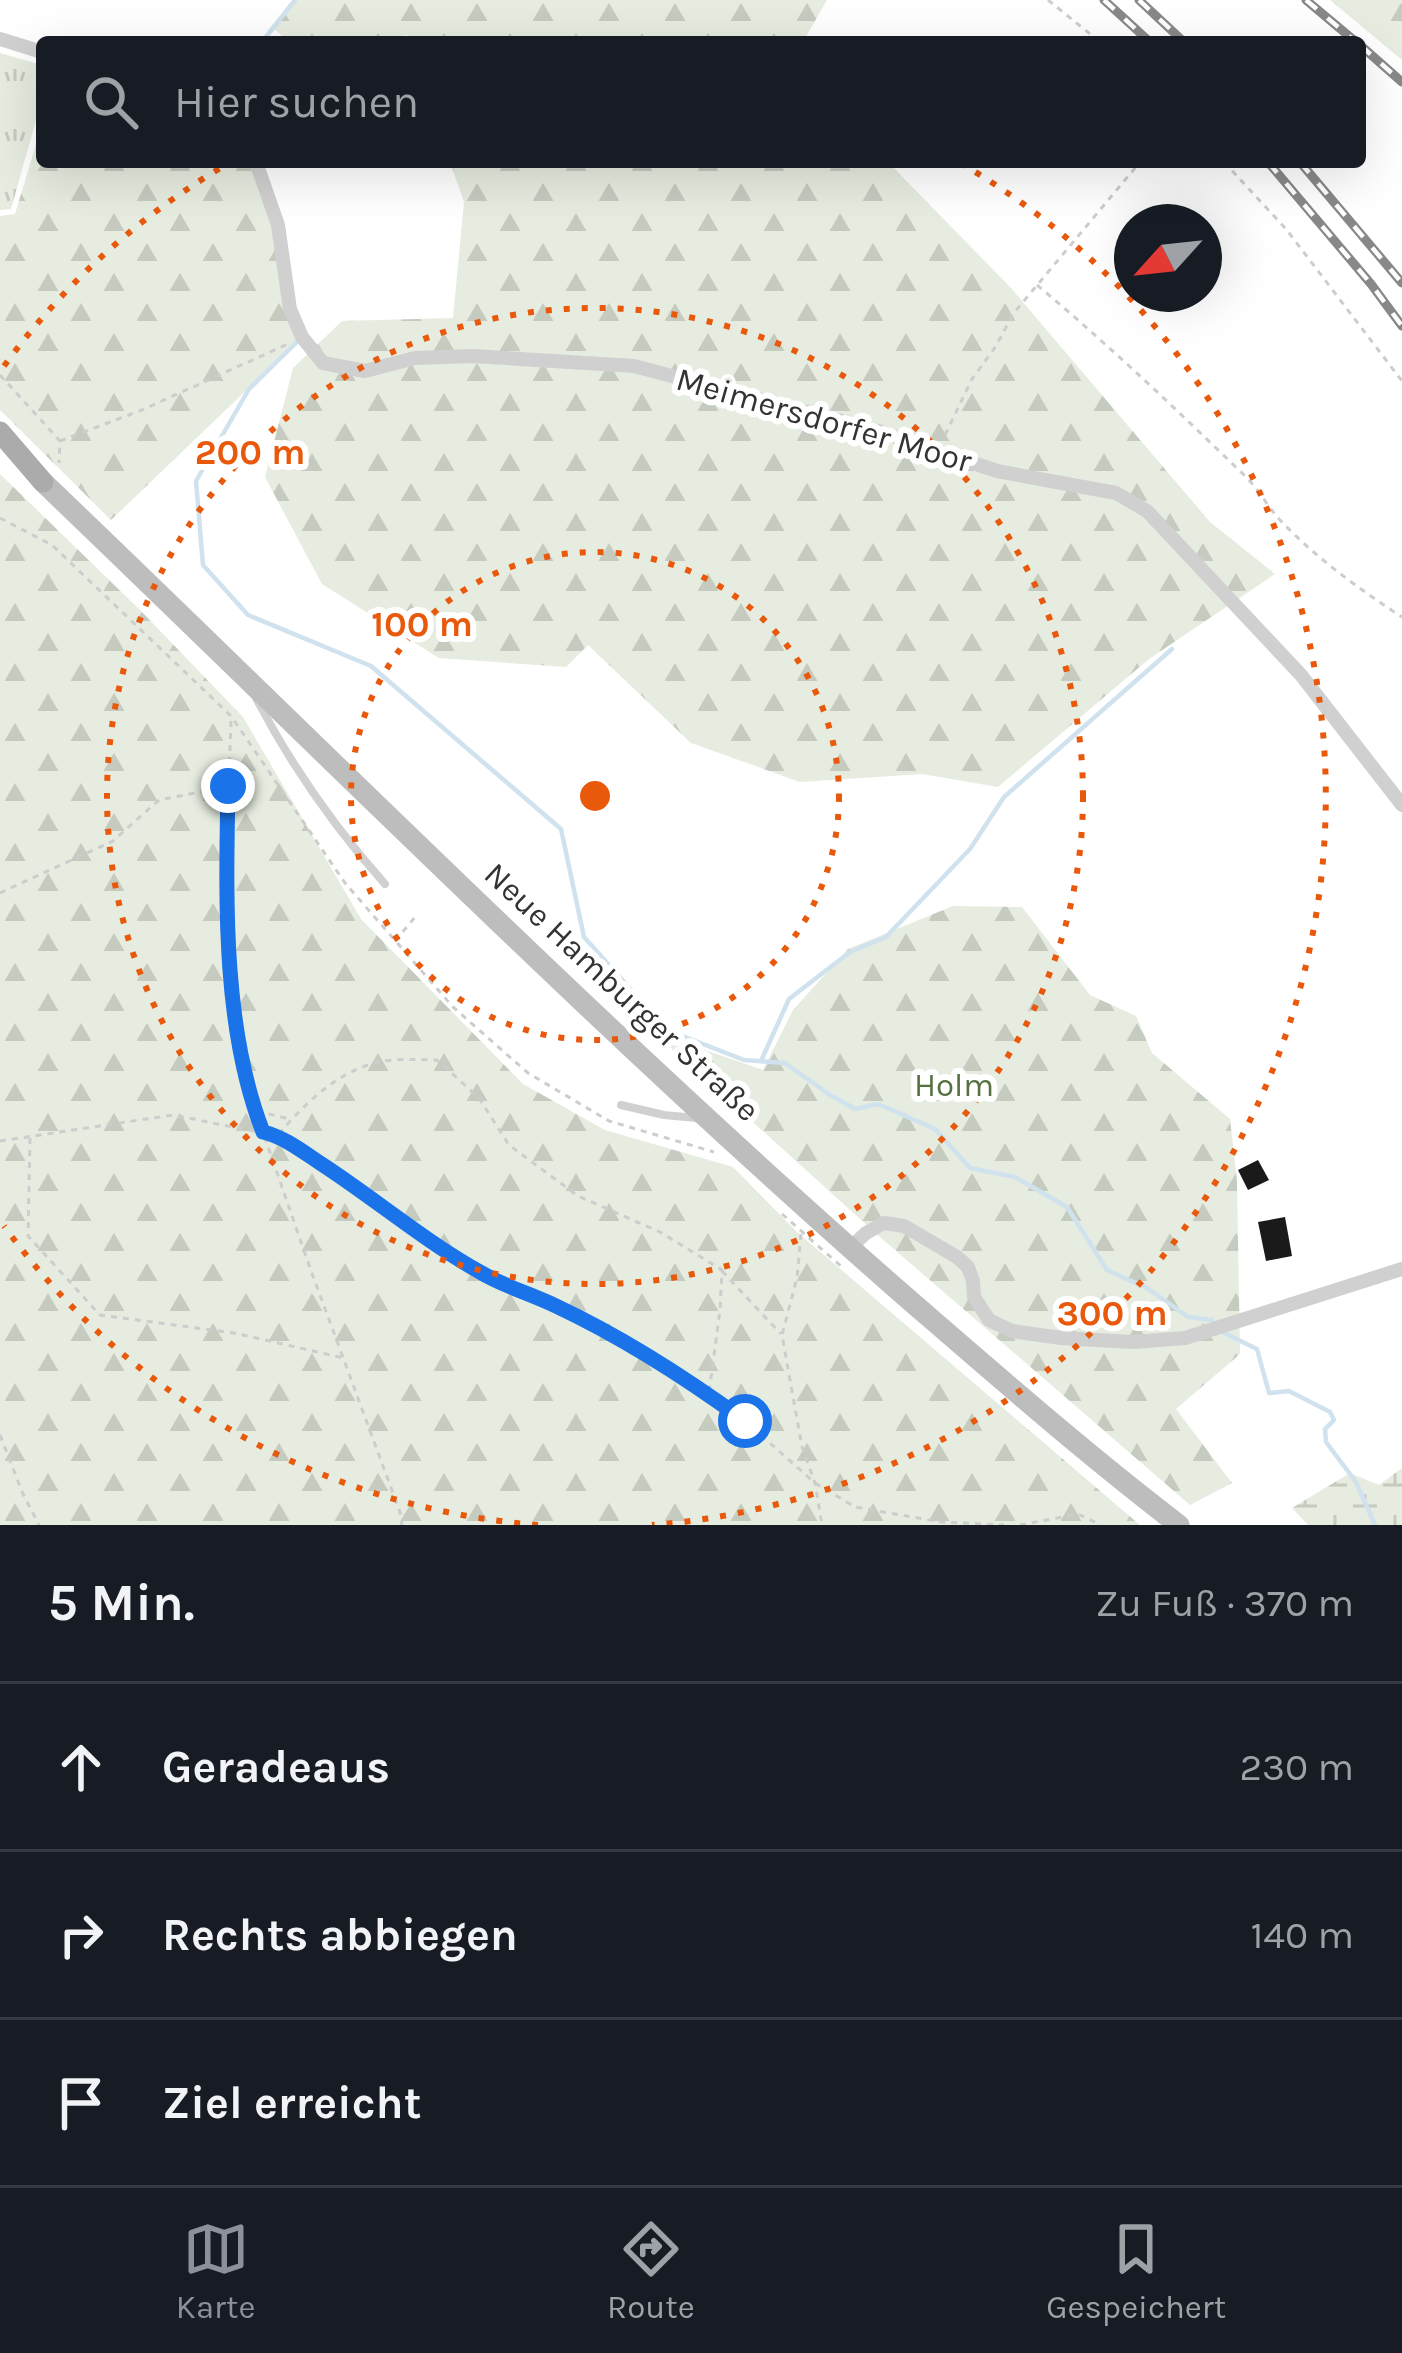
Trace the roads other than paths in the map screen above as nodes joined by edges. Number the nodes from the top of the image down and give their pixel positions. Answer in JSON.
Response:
{"nodes":[{"id":1,"x":0,"y":39,"type":"edge"},
{"id":2,"x":36,"y":50,"type":"edge"},
{"id":3,"x":258,"y":168,"type":"edge"},
{"id":4,"x":0,"y":432,"type":"edge"},
{"id":5,"x":0,"y":448,"type":"edge"},
{"id":6,"x":43,"y":482,"type":"junction"},
{"id":7,"x":248,"y":681,"type":"junction"},
{"id":8,"x":1402,"y":805,"type":"edge"},
{"id":9,"x":385,"y":884,"type":"dead end"},
{"id":10,"x":621,"y":1105,"type":"dead end"},
{"id":11,"x":707,"y":1119,"type":"junction"},
{"id":12,"x":850,"y":1248,"type":"junction"},
{"id":13,"x":1402,"y":1269,"type":"edge"},
{"id":14,"x":1179,"y":1525,"type":"edge"}],
"edges":[{"from":1,"to":2,"type":"street"},
{"from":3,"to":8,"type":"street","name":"Meimersdorfer Moor"},
{"from":4,"to":6,"type":"main road"},
{"from":5,"to":6,"type":"main road"},
{"from":6,"to":7,"type":"main road","name":"Neue Hamburger Straße"},
{"from":7,"to":9,"type":"lane"},
{"from":7,"to":11,"type":"main road","name":"Neue Hamburger Straße"},
{"from":10,"to":11,"type":"lane"},
{"from":11,"to":12,"type":"main road","name":"Neue Hamburger Straße"},
{"from":12,"to":13,"type":"street"},
{"from":12,"to":14,"type":"main road","name":"Neue Hamburger Straße"}]}
